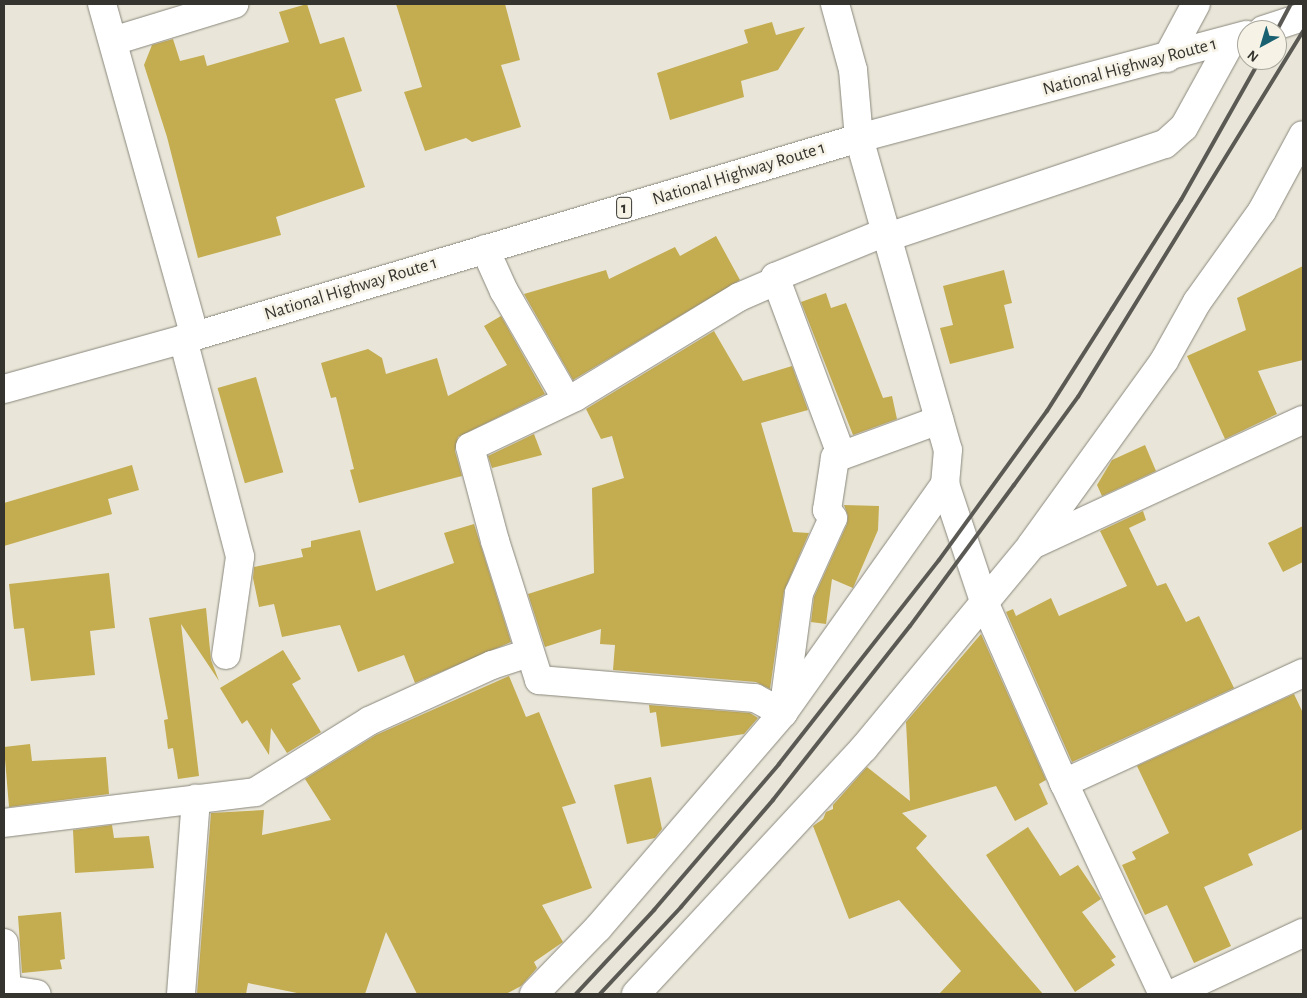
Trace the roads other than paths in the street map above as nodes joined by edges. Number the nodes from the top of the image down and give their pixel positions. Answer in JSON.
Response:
{"nodes":[{"id":1,"x":102,"y":4,"type":"edge"},
{"id":2,"x":234,"y":4,"type":"edge"},
{"id":3,"x":835,"y":4,"type":"edge"},
{"id":4,"x":1196,"y":4,"type":"edge"},
{"id":5,"x":1303,"y":17,"type":"edge"},
{"id":6,"x":1287,"y":22,"type":"edge"},
{"id":7,"x":1237,"y":39,"type":"edge"},
{"id":8,"x":113,"y":41,"type":"junction"},
{"id":9,"x":1237,"y":41,"type":"edge"},
{"id":10,"x":1167,"y":58,"type":"junction"},
{"id":11,"x":1303,"y":135,"type":"edge"},
{"id":12,"x":859,"y":138,"type":"junction"},
{"id":13,"x":887,"y":234,"type":"junction"},
{"id":14,"x":485,"y":249,"type":"junction"},
{"id":15,"x":776,"y":281,"type":"junction"},
{"id":16,"x":189,"y":338,"type":"junction"},
{"id":17,"x":4,"y":389,"type":"edge"},
{"id":18,"x":567,"y":400,"type":"junction"},
{"id":19,"x":940,"y":420,"type":"junction"},
{"id":20,"x":1303,"y":420,"type":"edge"},
{"id":21,"x":841,"y":454,"type":"junction"},
{"id":22,"x":945,"y":484,"type":"junction"},
{"id":23,"x":1032,"y":545,"type":"junction"},
{"id":24,"x":985,"y":604,"type":"junction"},
{"id":25,"x":528,"y":653,"type":"junction"},
{"id":26,"x":226,"y":655,"type":"dead end"},
{"id":27,"x":1303,"y":673,"type":"edge"},
{"id":28,"x":783,"y":713,"type":"junction"},
{"id":29,"x":1064,"y":783,"type":"junction"},
{"id":30,"x":196,"y":799,"type":"junction"},
{"id":31,"x":4,"y":823,"type":"edge"},
{"id":32,"x":1303,"y":933,"type":"edge"},
{"id":33,"x":4,"y":943,"type":"edge"},
{"id":34,"x":6,"y":991,"type":"edge"},
{"id":35,"x":37,"y":994,"type":"edge"},
{"id":36,"x":181,"y":994,"type":"edge"},
{"id":37,"x":534,"y":994,"type":"edge"},
{"id":38,"x":636,"y":994,"type":"edge"},
{"id":39,"x":1163,"y":994,"type":"edge"},
{"id":40,"x":1172,"y":994,"type":"edge"}],
"edges":[{"from":1,"to":8,"type":"main road"},
{"from":2,"to":8,"type":"main road"},
{"from":3,"to":12,"type":"main road"},
{"from":4,"to":10,"type":"main road"},
{"from":5,"to":6,"type":"main road"},
{"from":7,"to":10,"type":"main road","name":"National Highway Route 1","number":"1"},
{"from":8,"to":16,"type":"main road"},
{"from":9,"to":13,"type":"main road"},
{"from":10,"to":12,"type":"main road","name":"National Highway Route 1","number":"1"},
{"from":11,"to":23,"type":"main road"},
{"from":12,"to":13,"type":"main road"},
{"from":12,"to":14,"type":"main road","name":"National Highway Route 1","number":"1"},
{"from":13,"to":15,"type":"main road"},
{"from":13,"to":19,"type":"main road"},
{"from":14,"to":16,"type":"main road","name":"National Highway Route 1","number":"1"},
{"from":14,"to":18,"type":"main road"},
{"from":15,"to":18,"type":"main road"},
{"from":15,"to":21,"type":"main road"},
{"from":16,"to":17,"type":"main road","name":"National Highway Route 1","number":"1"},
{"from":16,"to":26,"type":"main road"},
{"from":18,"to":25,"type":"main road"},
{"from":19,"to":21,"type":"main road"},
{"from":19,"to":22,"type":"main road"},
{"from":20,"to":23,"type":"main road"},
{"from":21,"to":28,"type":"main road"},
{"from":22,"to":24,"type":"main road"},
{"from":22,"to":28,"type":"main road"},
{"from":23,"to":24,"type":"main road"},
{"from":24,"to":29,"type":"main road"},
{"from":24,"to":38,"type":"main road"},
{"from":25,"to":28,"type":"main road"},
{"from":25,"to":30,"type":"main road"},
{"from":27,"to":29,"type":"main road"},
{"from":28,"to":37,"type":"main road"},
{"from":29,"to":39,"type":"main road"},
{"from":30,"to":31,"type":"main road"},
{"from":30,"to":36,"type":"main road"},
{"from":32,"to":40,"type":"main road"},
{"from":33,"to":34,"type":"main road"},
{"from":34,"to":35,"type":"main road"}]}
